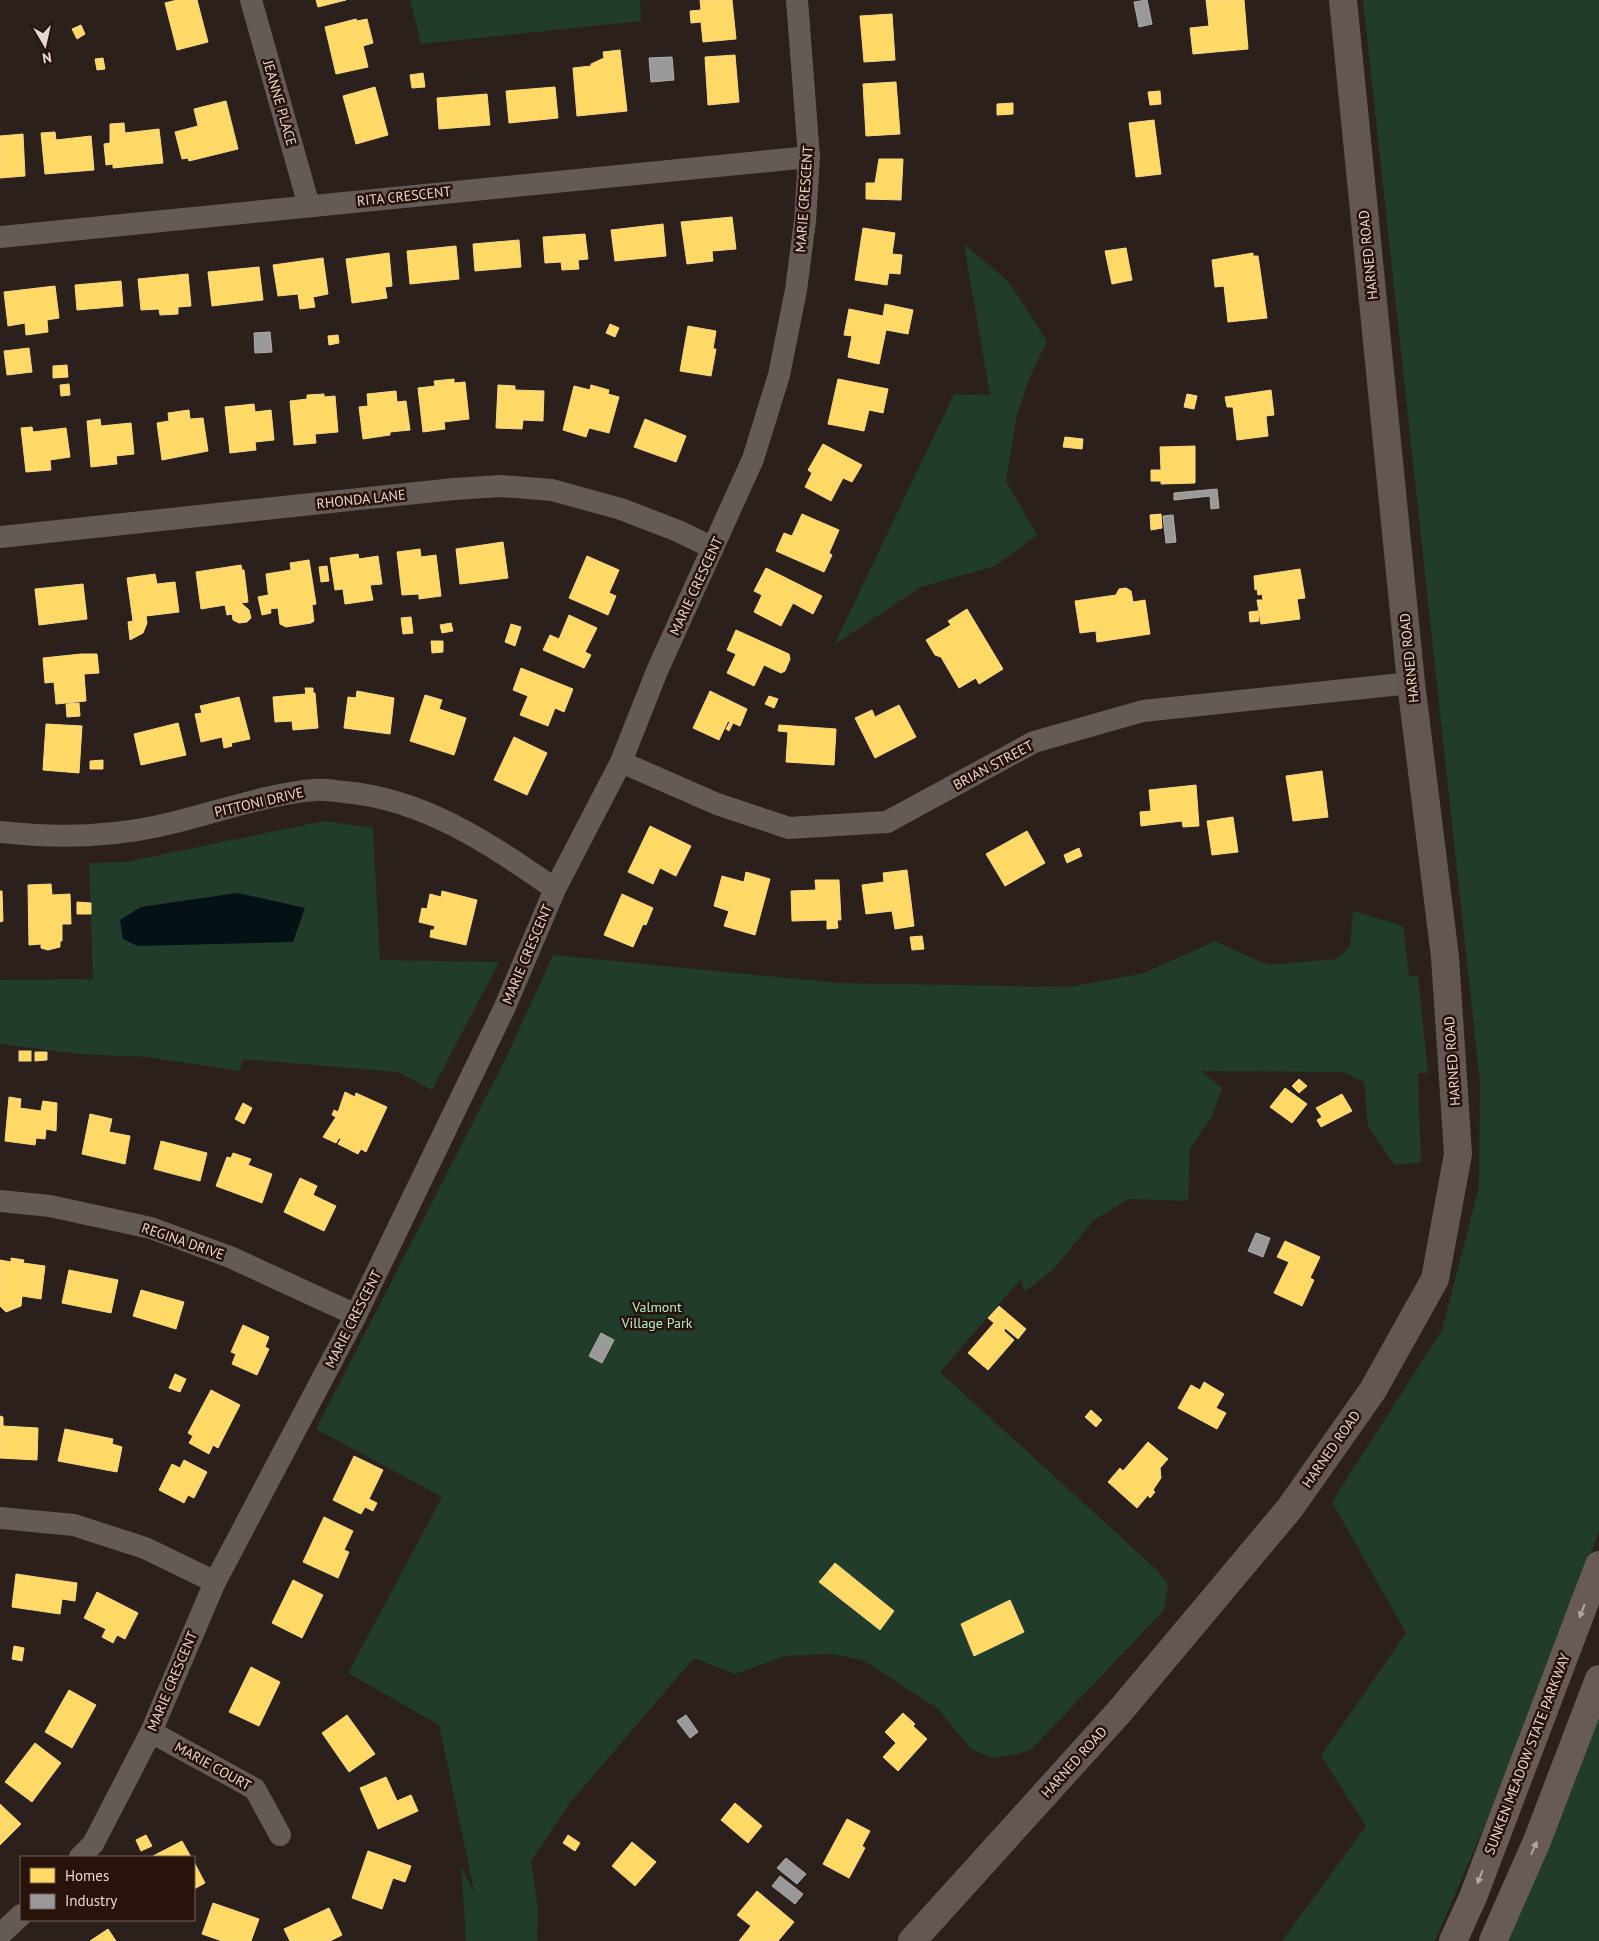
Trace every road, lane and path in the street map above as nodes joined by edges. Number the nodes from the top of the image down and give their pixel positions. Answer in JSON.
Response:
{"nodes":[{"id":1,"x":251,"y":0,"type":"edge"},
{"id":2,"x":797,"y":0,"type":"edge"},
{"id":3,"x":1343,"y":0,"type":"edge"},
{"id":4,"x":809,"y":157,"type":"junction"},
{"id":5,"x":309,"y":206,"type":"junction"},
{"id":6,"x":0,"y":237,"type":"edge"},
{"id":7,"x":0,"y":537,"type":"edge"},
{"id":8,"x":713,"y":548,"type":"junction"},
{"id":9,"x":1411,"y":683,"type":"junction"},
{"id":10,"x":620,"y":762,"type":"junction"},
{"id":11,"x":0,"y":832,"type":"edge"},
{"id":12,"x":555,"y":888,"type":"junction"},
{"id":13,"x":0,"y":1200,"type":"edge"},
{"id":14,"x":356,"y":1315,"type":"junction"},
{"id":15,"x":0,"y":1518,"type":"edge"},
{"id":16,"x":1599,"y":1565,"type":"edge"},
{"id":17,"x":215,"y":1582,"type":"junction"},
{"id":18,"x":1599,"y":1679,"type":"edge"},
{"id":19,"x":151,"y":1732,"type":"junction"},
{"id":20,"x":280,"y":1835,"type":"dead end"},
{"id":21,"x":81,"y":1856,"type":"edge"},
{"id":22,"x":20,"y":1916,"type":"edge"},
{"id":23,"x":0,"y":1935,"type":"edge"},
{"id":24,"x":912,"y":1941,"type":"edge"},
{"id":25,"x":1453,"y":1941,"type":"edge"},
{"id":26,"x":1493,"y":1941,"type":"edge"}],
"edges":[{"from":1,"to":5,"type":"street","name":"JEANNE PLACE"},
{"from":2,"to":4,"type":"street","name":"MARIE CRESCENT"},
{"from":3,"to":9,"type":"main road","name":"HARNED ROAD"},
{"from":4,"to":5,"type":"street","name":"RITA CRESCENT"},
{"from":4,"to":8,"type":"street","name":"MARIE CRESCENT"},
{"from":5,"to":6,"type":"street","name":"RITA CRESCENT"},
{"from":7,"to":8,"type":"street","name":"RHONDA LANE"},
{"from":8,"to":10,"type":"street","name":"MARIE CRESCENT"},
{"from":9,"to":10,"type":"street","name":"BRIAN STREET"},
{"from":9,"to":24,"type":"main road","name":"HARNED ROAD"},
{"from":10,"to":12,"type":"street","name":"MARIE CRESCENT"},
{"from":11,"to":12,"type":"street","name":"PITTONI DRIVE"},
{"from":12,"to":14,"type":"street","name":"MARIE CRESCENT"},
{"from":13,"to":14,"type":"street","name":"REGINA DRIVE"},
{"from":14,"to":17,"type":"street","name":"MARIE CRESCENT"},
{"from":15,"to":17,"type":"street"},
{"from":16,"to":25,"type":"highway","name":"SUNKEN MEADOW STATE PARKWAY","one_way":true},
{"from":17,"to":19,"type":"street","name":"MARIE CRESCENT"},
{"from":26,"to":18,"type":"highway","one_way":true},
{"from":19,"to":20,"type":"street","name":"MARIE COURT"},
{"from":19,"to":21,"type":"street","name":"MARIE CRESCENT"},
{"from":22,"to":23,"type":"street"}]}
